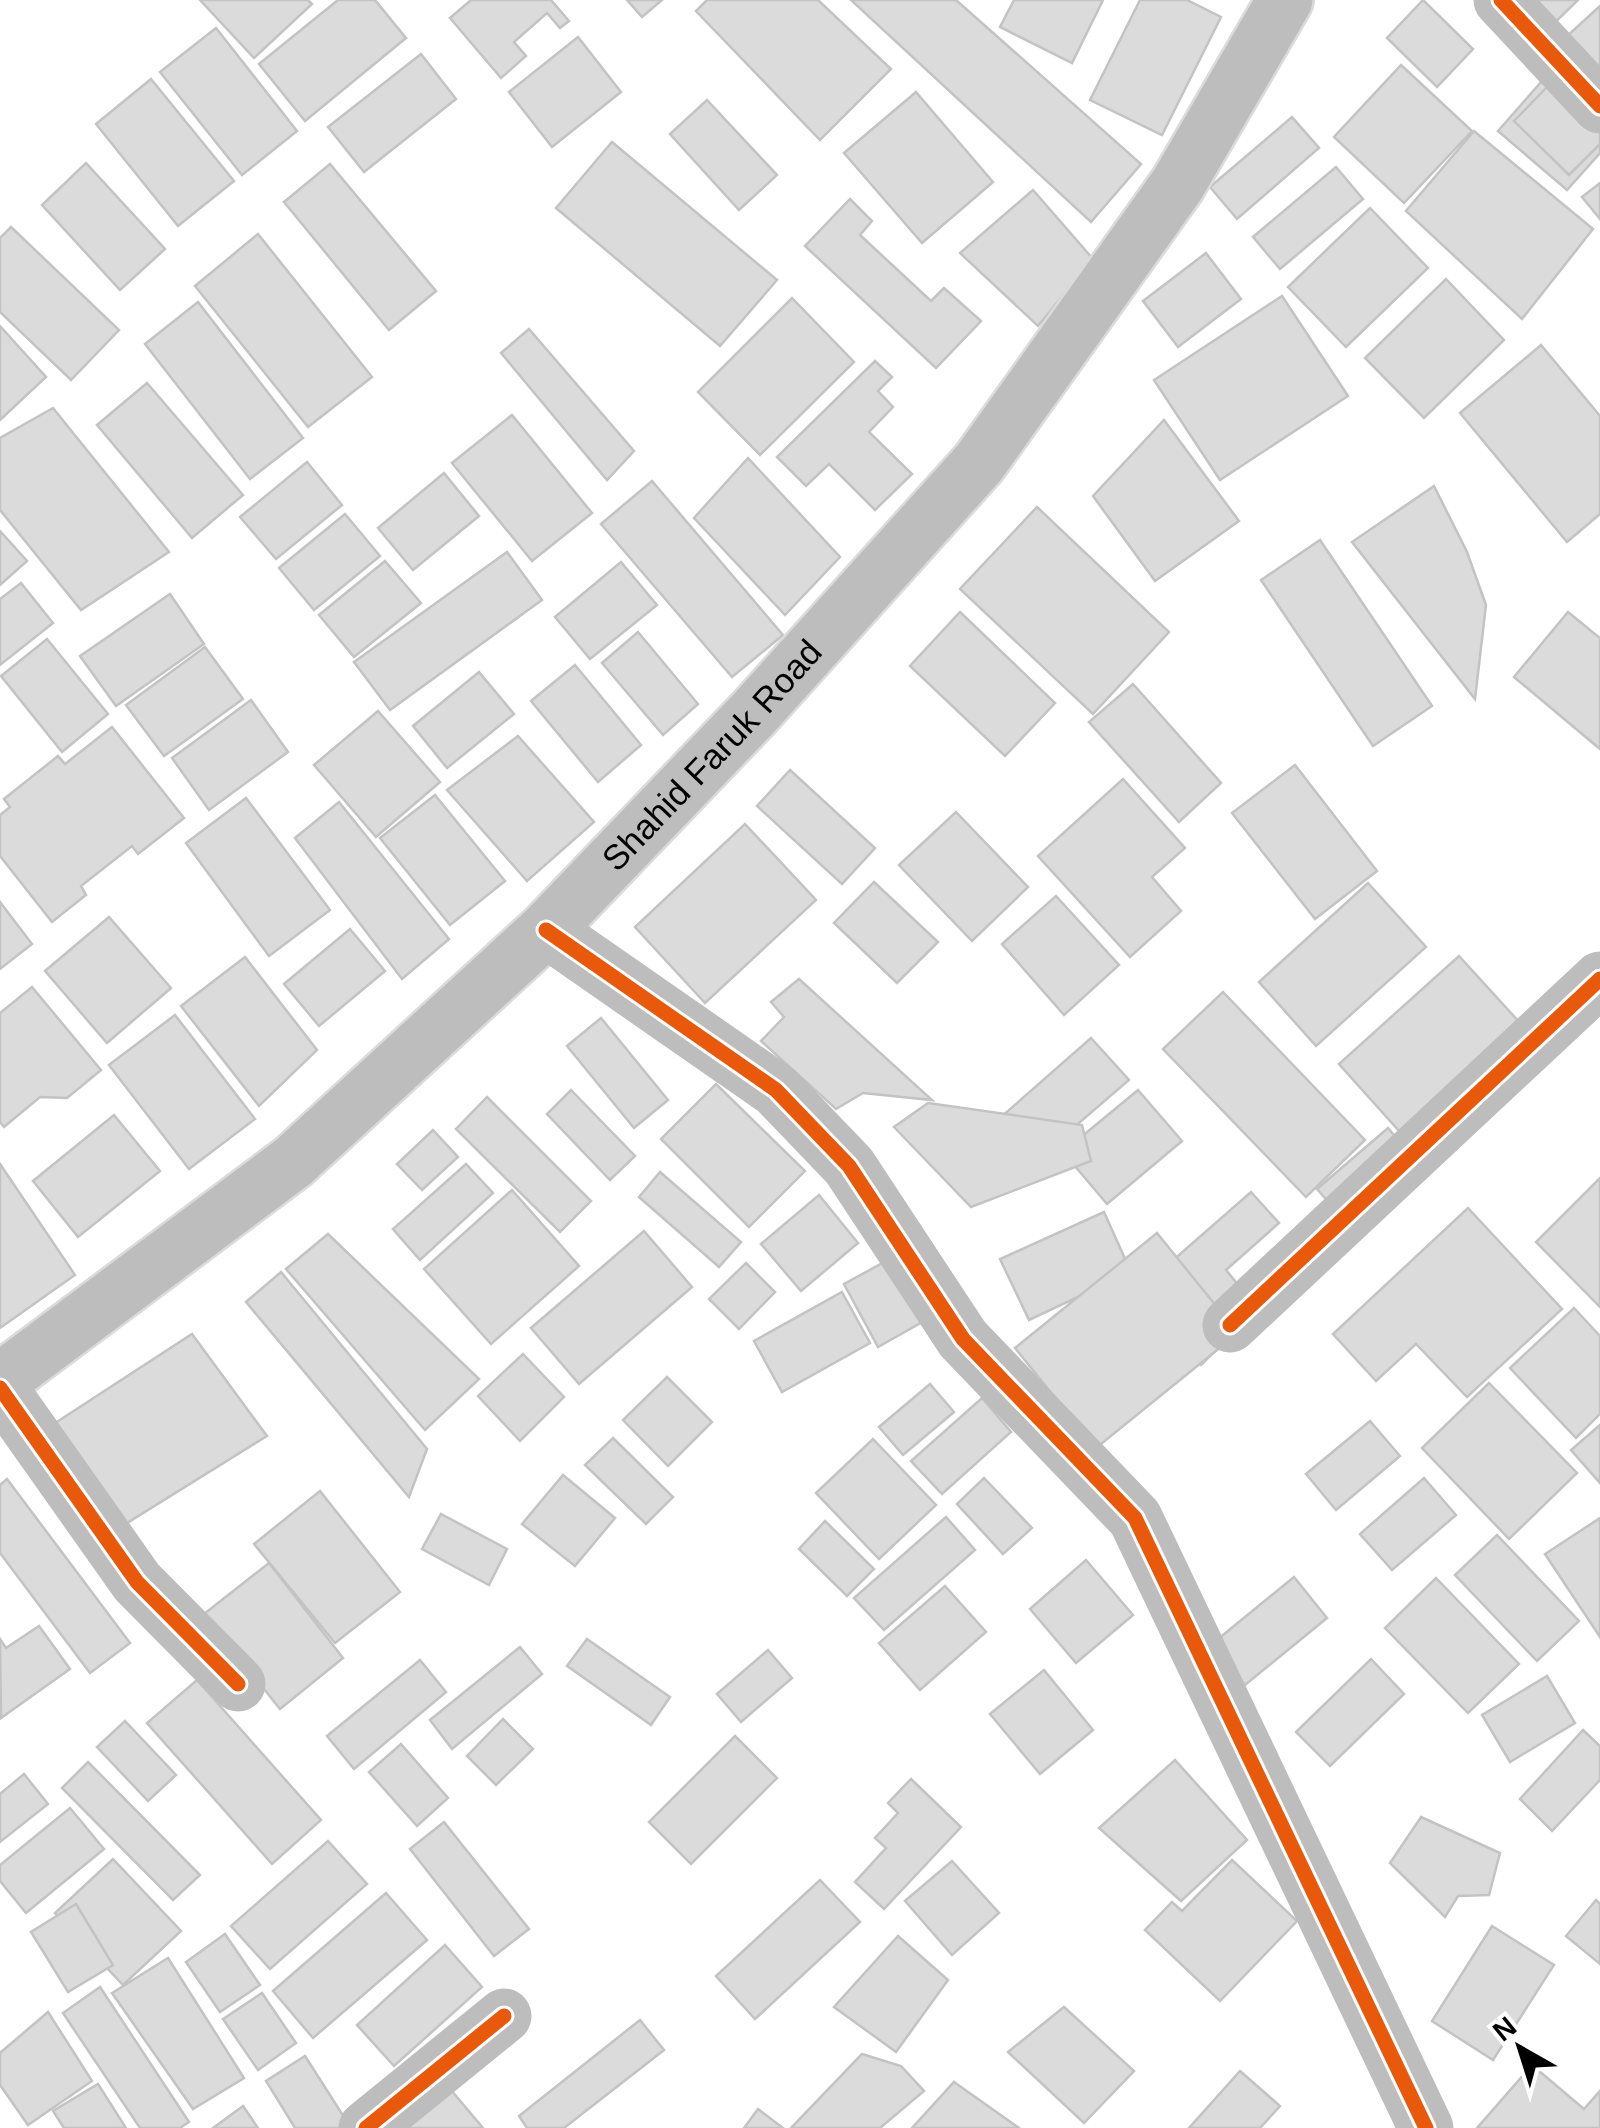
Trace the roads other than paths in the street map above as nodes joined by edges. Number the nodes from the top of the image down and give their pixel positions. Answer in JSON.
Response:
{"nodes":[{"id":1,"x":1286,"y":0,"type":"edge"},
{"id":2,"x":1501,"y":0,"type":"edge"},
{"id":3,"x":1600,"y":106,"type":"edge"},
{"id":4,"x":546,"y":930,"type":"junction"},
{"id":5,"x":1595,"y":994,"type":"edge"},
{"id":6,"x":1230,"y":1325,"type":"dead end"},
{"id":7,"x":0,"y":1384,"type":"edge"},
{"id":8,"x":238,"y":1684,"type":"dead end"},
{"id":9,"x":504,"y":2016,"type":"dead end"},
{"id":10,"x":366,"y":2128,"type":"edge"},
{"id":11,"x":1426,"y":2128,"type":"edge"}],
"edges":[{"from":1,"to":4,"type":"street","name":"Shahid Faruk Road"},
{"from":2,"to":3,"type":"street"},
{"from":4,"to":7,"type":"street","name":"Shahid Faruk Road"},
{"from":4,"to":11,"type":"street"},
{"from":5,"to":6,"type":"street"},
{"from":7,"to":8,"type":"street"},
{"from":9,"to":10,"type":"street"}]}
